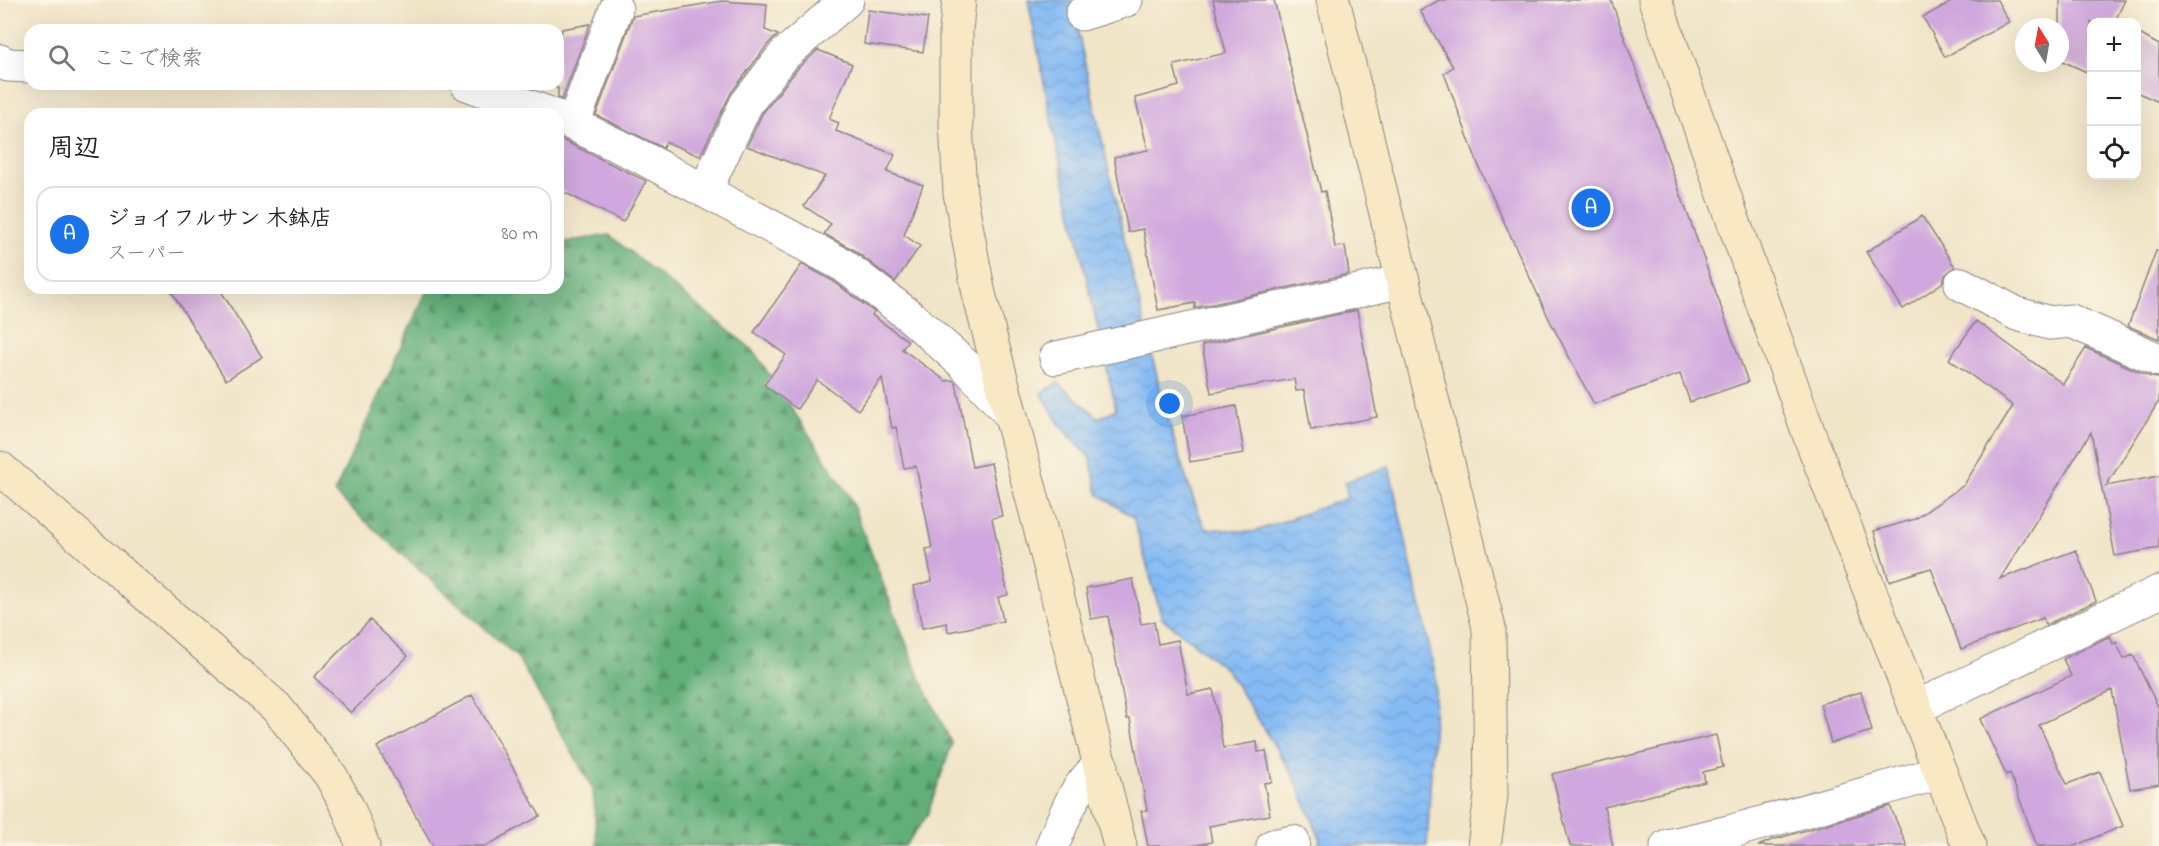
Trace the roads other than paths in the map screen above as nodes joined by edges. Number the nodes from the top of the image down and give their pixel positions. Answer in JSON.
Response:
{"nodes":[{"id":1,"x":848,"y":0,"type":"edge"},
{"id":2,"x":959,"y":0,"type":"edge"},
{"id":3,"x":1125,"y":0,"type":"edge"},
{"id":4,"x":1332,"y":0,"type":"edge"},
{"id":5,"x":1655,"y":0,"type":"edge"},
{"id":6,"x":616,"y":9,"type":"dead end"},
{"id":7,"x":1082,"y":14,"type":"dead end"},
{"id":8,"x":0,"y":61,"type":"edge"},
{"id":9,"x":24,"y":66,"type":"edge"},
{"id":10,"x":483,"y":90,"type":"edge"},
{"id":11,"x":533,"y":108,"type":"edge"},
{"id":12,"x":564,"y":110,"type":"edge"},
{"id":13,"x":564,"y":120,"type":"edge"},
{"id":14,"x":705,"y":191,"type":"junction"},
{"id":15,"x":1403,"y":281,"type":"junction"},
{"id":16,"x":1961,"y":284,"type":"dead end"},
{"id":17,"x":1056,"y":358,"type":"dead end"},
{"id":18,"x":2159,"y":360,"type":"edge"},
{"id":19,"x":1010,"y":414,"type":"junction"},
{"id":20,"x":0,"y":468,"type":"edge"},
{"id":21,"x":2159,"y":592,"type":"edge"},
{"id":22,"x":1915,"y":708,"type":"junction"},
{"id":23,"x":1101,"y":765,"type":"junction"},
{"id":24,"x":1939,"y":773,"type":"junction"},
{"id":25,"x":1736,"y":839,"type":"edge"},
{"id":26,"x":363,"y":846,"type":"edge"},
{"id":27,"x":1052,"y":846,"type":"edge"},
{"id":28,"x":1120,"y":846,"type":"edge"},
{"id":29,"x":1484,"y":846,"type":"edge"},
{"id":30,"x":1667,"y":846,"type":"edge"},
{"id":31,"x":1969,"y":846,"type":"edge"}],
"edges":[{"from":1,"to":14,"type":"street"},
{"from":2,"to":19,"type":"street"},
{"from":3,"to":7,"type":"street"},
{"from":4,"to":15,"type":"street"},
{"from":5,"to":22,"type":"street"},
{"from":6,"to":12,"type":"street"},
{"from":8,"to":9,"type":"street"},
{"from":10,"to":11,"type":"street"},
{"from":13,"to":14,"type":"street"},
{"from":14,"to":19,"type":"street"},
{"from":15,"to":17,"type":"street"},
{"from":15,"to":29,"type":"street"},
{"from":16,"to":18,"type":"street"},
{"from":19,"to":23,"type":"street"},
{"from":20,"to":26,"type":"street"},
{"from":21,"to":22,"type":"street"},
{"from":22,"to":24,"type":"street"},
{"from":23,"to":27,"type":"street"},
{"from":23,"to":28,"type":"street"},
{"from":24,"to":25,"type":"street"},
{"from":24,"to":31,"type":"street"},
{"from":25,"to":30,"type":"street"}]}
